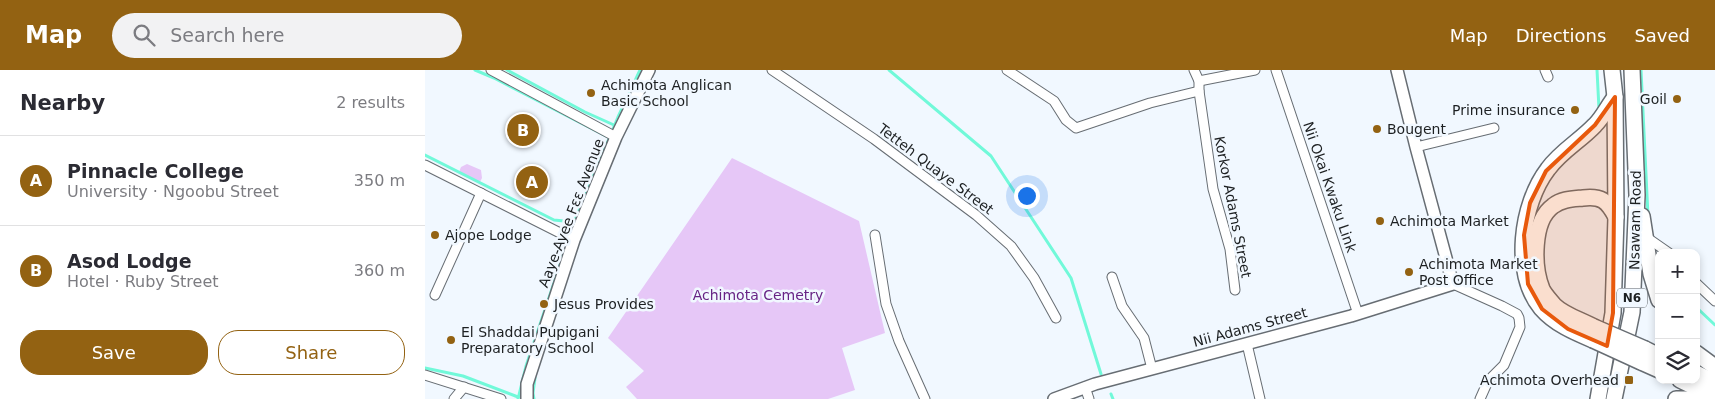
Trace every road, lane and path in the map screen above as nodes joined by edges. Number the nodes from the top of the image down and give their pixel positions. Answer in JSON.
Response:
{"nodes":[{"id":1,"x":491,"y":70,"type":"edge"},
{"id":2,"x":649,"y":70,"type":"edge"},
{"id":3,"x":772,"y":70,"type":"edge"},
{"id":4,"x":1007,"y":70,"type":"edge"},
{"id":5,"x":1194,"y":70,"type":"edge"},
{"id":6,"x":1255,"y":70,"type":"edge"},
{"id":7,"x":1275,"y":70,"type":"edge"},
{"id":8,"x":1397,"y":70,"type":"edge"},
{"id":9,"x":1612,"y":70,"type":"edge"},
{"id":10,"x":1632,"y":70,"type":"edge"},
{"id":11,"x":1199,"y":86,"type":"junction"},
{"id":12,"x":1615,"y":97,"type":"junction"},
{"id":13,"x":1493,"y":128,"type":"dead end"},
{"id":14,"x":616,"y":137,"type":"junction"},
{"id":15,"x":1416,"y":147,"type":"junction"},
{"id":16,"x":425,"y":165,"type":"edge"},
{"id":17,"x":481,"y":193,"type":"junction"},
{"id":18,"x":1637,"y":195,"type":"junction"},
{"id":19,"x":1616,"y":217,"type":"junction"},
{"id":20,"x":875,"y":235,"type":"dead end"},
{"id":21,"x":1646,"y":238,"type":"junction"},
{"id":22,"x":574,"y":240,"type":"junction"},
{"id":23,"x":1663,"y":249,"type":"edge"},
{"id":24,"x":1112,"y":277,"type":"dead end"},
{"id":25,"x":1453,"y":284,"type":"junction"},
{"id":26,"x":1700,"y":287,"type":"edge"},
{"id":27,"x":1235,"y":290,"type":"dead end"},
{"id":28,"x":1657,"y":294,"type":"edge"},
{"id":29,"x":435,"y":295,"type":"dead end"},
{"id":30,"x":1715,"y":301,"type":"edge"},
{"id":31,"x":1358,"y":314,"type":"junction"},
{"id":32,"x":1056,"y":318,"type":"dead end"},
{"id":33,"x":1594,"y":333,"type":"junction"},
{"id":34,"x":1247,"y":344,"type":"junction"},
{"id":35,"x":1648,"y":356,"type":"edge"},
{"id":36,"x":1700,"y":356,"type":"edge"},
{"id":37,"x":1715,"y":367,"type":"edge"},
{"id":38,"x":1152,"y":369,"type":"junction"},
{"id":39,"x":425,"y":375,"type":"edge"},
{"id":40,"x":1700,"y":375,"type":"edge"},
{"id":41,"x":1715,"y":382,"type":"edge"},
{"id":42,"x":1688,"y":384,"type":"edge"},
{"id":43,"x":464,"y":387,"type":"junction"},
{"id":44,"x":1087,"y":393,"type":"edge"},
{"id":45,"x":1715,"y":397,"type":"edge"},
{"id":46,"x":454,"y":399,"type":"edge"},
{"id":47,"x":501,"y":399,"type":"edge"},
{"id":48,"x":527,"y":399,"type":"edge"},
{"id":49,"x":925,"y":399,"type":"edge"},
{"id":50,"x":1054,"y":399,"type":"edge"},
{"id":51,"x":1260,"y":399,"type":"edge"},
{"id":52,"x":1481,"y":399,"type":"edge"},
{"id":53,"x":1598,"y":399,"type":"edge"},
{"id":54,"x":1614,"y":399,"type":"edge"},
{"id":55,"x":1676,"y":399,"type":"edge"},
{"id":56,"x":1697,"y":399,"type":"edge"}],
"edges":[{"from":1,"to":14,"type":"street"},
{"from":2,"to":14,"type":"street","name":"Aaye-Ayee Fɛɛ Avenue"},
{"from":3,"to":32,"type":"street","name":"Tetteh Quaye Street"},
{"from":4,"to":11,"type":"street"},
{"from":5,"to":11,"type":"street","name":"Korkor Adams Street"},
{"from":6,"to":11,"type":"street"},
{"from":7,"to":31,"type":"street","name":"Nii Okai Kwaku Link"},
{"from":8,"to":15,"type":"street"},
{"from":9,"to":12,"type":"main road","name":"Nsawam Road","number":"N6"},
{"from":10,"to":18,"type":"main road","name":"Nsawam Road","number":"N6"},
{"from":11,"to":27,"type":"street","name":"Korkor Adams Street"},
{"from":12,"to":19,"type":"main road","name":"Nsawam Road","number":"N6"},
{"from":12,"to":33,"type":"main road"},
{"from":13,"to":15,"type":"street"},
{"from":14,"to":22,"type":"street","name":"Aaye-Ayee Fɛɛ Avenue"},
{"from":15,"to":25,"type":"street"},
{"from":16,"to":17,"type":"street"},
{"from":17,"to":22,"type":"street"},
{"from":17,"to":29,"type":"street"},
{"from":18,"to":21,"type":"main road"},
{"from":18,"to":54,"type":"main road","name":"Nsawam Road","number":"N6"},
{"from":19,"to":33,"type":"main road"},
{"from":19,"to":53,"type":"main road","name":"Nsawam Road","number":"N6"},
{"from":20,"to":49,"type":"street"},
{"from":21,"to":23,"type":"street"},
{"from":21,"to":28,"type":"main road"},
{"from":22,"to":48,"type":"street","name":"Aaye-Ayee Fɛɛ Avenue"},
{"from":24,"to":38,"type":"street"},
{"from":25,"to":31,"type":"street","name":"Nii Adams Street"},
{"from":25,"to":52,"type":"street"},
{"from":26,"to":30,"type":"street"},
{"from":31,"to":34,"type":"street","name":"Nii Adams Street"},
{"from":33,"to":35,"type":"main road","bridge":true},
{"from":34,"to":38,"type":"street","name":"Nii Adams Street"},
{"from":34,"to":51,"type":"street"},
{"from":36,"to":37,"type":"main road"},
{"from":38,"to":44,"type":"street","name":"Nii Adams Street"},
{"from":39,"to":43,"type":"street"},
{"from":40,"to":41,"type":"main road"},
{"from":42,"to":45,"type":"main road"},
{"from":43,"to":46,"type":"street"},
{"from":43,"to":47,"type":"street"},
{"from":44,"to":50,"type":"street","name":"Nii Adams Street"},
{"from":55,"to":56,"type":"main road"}]}
